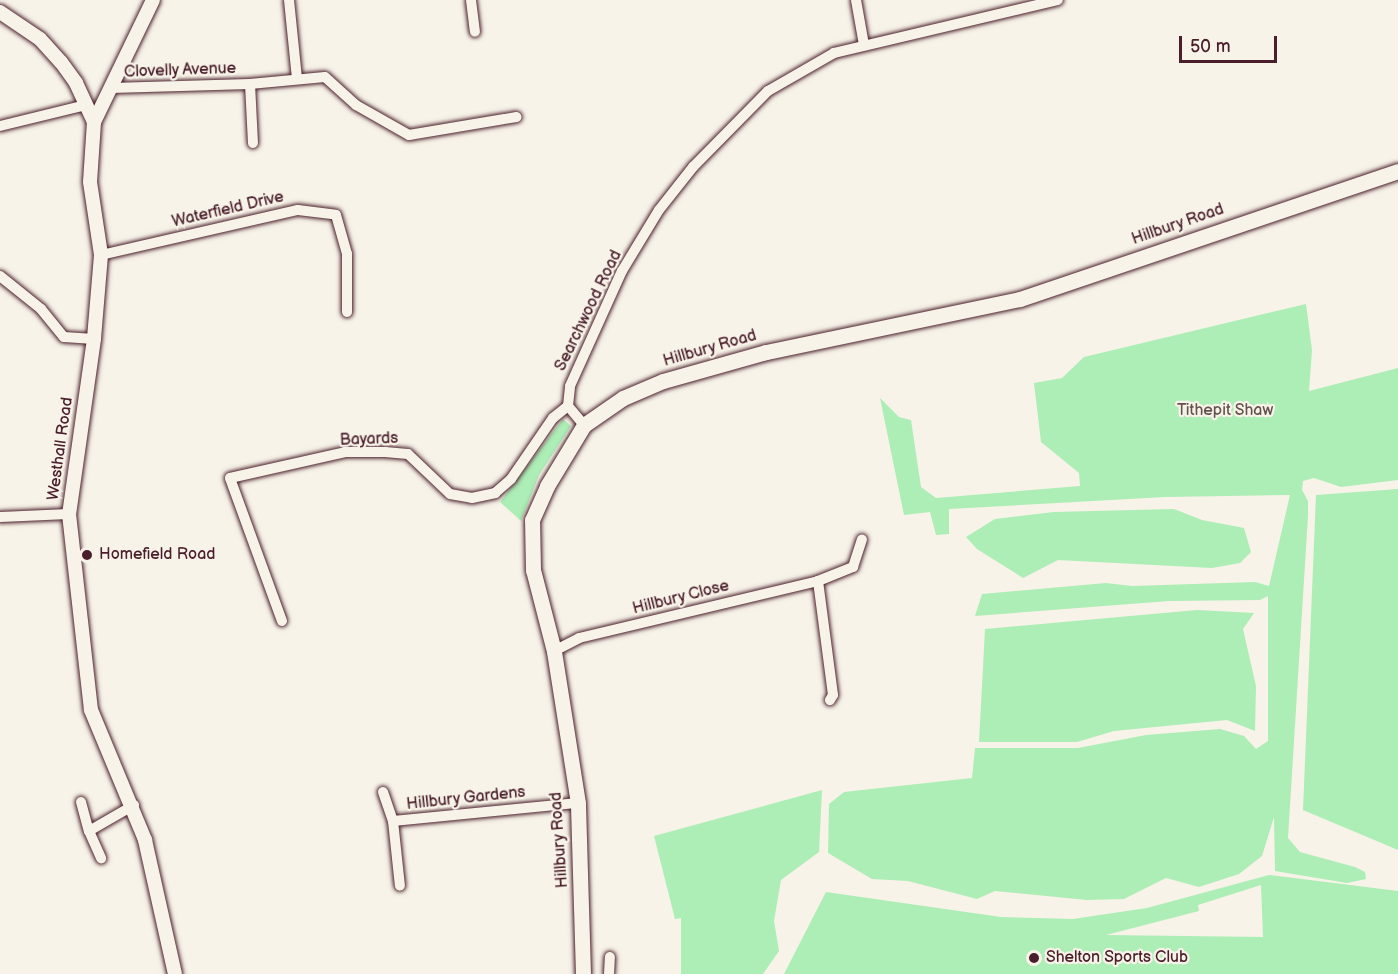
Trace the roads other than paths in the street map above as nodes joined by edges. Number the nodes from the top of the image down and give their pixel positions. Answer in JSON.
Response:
{"nodes":[{"id":1,"x":153,"y":0,"type":"edge"},
{"id":2,"x":289,"y":0,"type":"edge"},
{"id":3,"x":471,"y":0,"type":"edge"},
{"id":4,"x":856,"y":0,"type":"edge"},
{"id":5,"x":1058,"y":0,"type":"edge"},
{"id":6,"x":0,"y":12,"type":"edge"},
{"id":7,"x":475,"y":32,"type":"dead end"},
{"id":8,"x":864,"y":45,"type":"junction"},
{"id":9,"x":297,"y":79,"type":"junction"},
{"id":10,"x":250,"y":84,"type":"junction"},
{"id":11,"x":111,"y":88,"type":"junction"},
{"id":12,"x":86,"y":105,"type":"junction"},
{"id":13,"x":517,"y":117,"type":"dead end"},
{"id":14,"x":93,"y":122,"type":"junction"},
{"id":15,"x":0,"y":126,"type":"edge"},
{"id":16,"x":253,"y":143,"type":"dead end"},
{"id":17,"x":1398,"y":171,"type":"edge"},
{"id":18,"x":101,"y":255,"type":"junction"},
{"id":19,"x":0,"y":276,"type":"edge"},
{"id":20,"x":347,"y":312,"type":"dead end"},
{"id":21,"x":94,"y":339,"type":"junction"},
{"id":22,"x":568,"y":406,"type":"junction"},
{"id":23,"x":584,"y":425,"type":"junction"},
{"id":24,"x":69,"y":514,"type":"junction"},
{"id":25,"x":0,"y":517,"type":"edge"},
{"id":26,"x":862,"y":539,"type":"dead end"},
{"id":27,"x":818,"y":581,"type":"junction"},
{"id":28,"x":282,"y":621,"type":"dead end"},
{"id":29,"x":554,"y":651,"type":"junction"},
{"id":30,"x":830,"y":700,"type":"dead end"},
{"id":31,"x":383,"y":792,"type":"dead end"},
{"id":32,"x":81,"y":802,"type":"dead end"},
{"id":33,"x":578,"y":803,"type":"junction"},
{"id":34,"x":134,"y":805,"type":"junction"},
{"id":35,"x":393,"y":821,"type":"junction"},
{"id":36,"x":89,"y":831,"type":"junction"},
{"id":37,"x":101,"y":858,"type":"dead end"},
{"id":38,"x":400,"y":886,"type":"dead end"},
{"id":39,"x":610,"y":957,"type":"dead end"},
{"id":40,"x":175,"y":974,"type":"edge"},
{"id":41,"x":583,"y":974,"type":"edge"},
{"id":42,"x":609,"y":974,"type":"edge"}],
"edges":[{"from":1,"to":11,"type":"street","name":"Westhall Road"},
{"from":2,"to":9,"type":"street"},
{"from":3,"to":7,"type":"street"},
{"from":4,"to":8,"type":"street"},
{"from":5,"to":8,"type":"street","name":"Searchwood Road"},
{"from":6,"to":12,"type":"street"},
{"from":8,"to":22,"type":"street","name":"Searchwood Road"},
{"from":9,"to":10,"type":"street","name":"Clovelly Avenue"},
{"from":9,"to":13,"type":"street","name":"Clovelly Avenue"},
{"from":10,"to":11,"type":"street","name":"Clovelly Avenue"},
{"from":10,"to":16,"type":"street","name":"Clovelly Avenue"},
{"from":11,"to":14,"type":"street","name":"Westhall Road"},
{"from":12,"to":14,"type":"street"},
{"from":12,"to":15,"type":"street"},
{"from":14,"to":18,"type":"street","name":"Westhall Road"},
{"from":17,"to":23,"type":"main road","name":"Hillbury Road"},
{"from":18,"to":20,"type":"street","name":"Waterfield Drive"},
{"from":18,"to":21,"type":"street","name":"Westhall Road"},
{"from":19,"to":21,"type":"street"},
{"from":21,"to":24,"type":"street","name":"Westhall Road"},
{"from":22,"to":23,"type":"street"},
{"from":22,"to":28,"type":"street","name":"Bayards"},
{"from":23,"to":29,"type":"main road","name":"Hillbury Road"},
{"from":24,"to":25,"type":"street"},
{"from":24,"to":34,"type":"street","name":"Westhall Road"},
{"from":26,"to":27,"type":"street","name":"Hillbury Close"},
{"from":27,"to":29,"type":"street","name":"Hillbury Close"},
{"from":27,"to":30,"type":"street"},
{"from":29,"to":33,"type":"main road","name":"Hillbury Road"},
{"from":31,"to":35,"type":"street","name":"Hillbury Gardens"},
{"from":32,"to":36,"type":"street"},
{"from":33,"to":35,"type":"street","name":"Hillbury Gardens"},
{"from":33,"to":41,"type":"main road","name":"Hillbury Road"},
{"from":34,"to":36,"type":"street"},
{"from":34,"to":40,"type":"street","name":"Westhall Road"},
{"from":35,"to":38,"type":"street","name":"Hillbury Gardens"},
{"from":36,"to":37,"type":"street"},
{"from":39,"to":42,"type":"street"}]}
